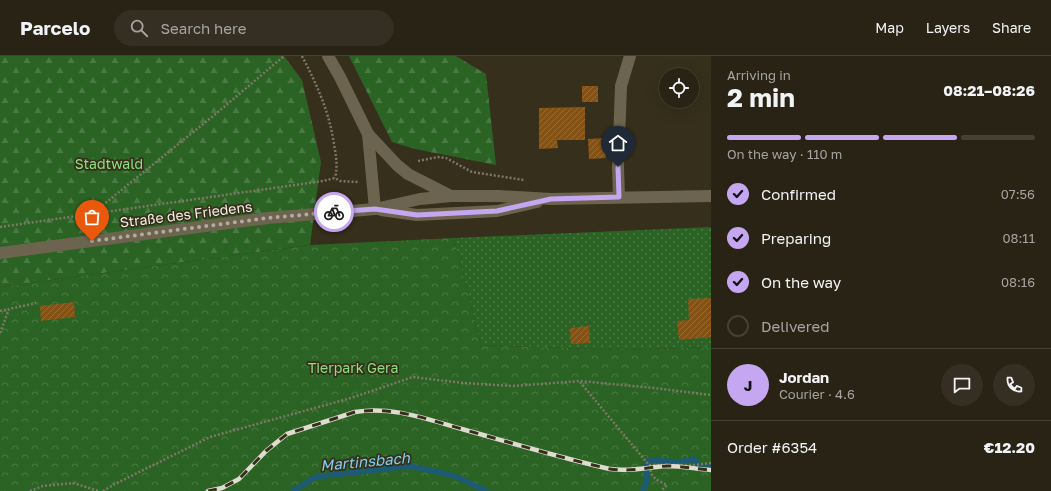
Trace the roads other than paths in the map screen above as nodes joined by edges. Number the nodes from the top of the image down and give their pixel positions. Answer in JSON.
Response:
{"nodes":[{"id":1,"x":328,"y":56,"type":"edge"},
{"id":2,"x":630,"y":56,"type":"edge"},
{"id":3,"x":368,"y":134,"type":"junction"},
{"id":4,"x":451,"y":196,"type":"junction"},
{"id":5,"x":711,"y":196,"type":"edge"},
{"id":6,"x":619,"y":197,"type":"junction"},
{"id":7,"x":551,"y":199,"type":"junction"},
{"id":8,"x":375,"y":209,"type":"junction"},
{"id":9,"x":0,"y":253,"type":"edge"}],
"edges":[{"from":1,"to":3,"type":"main road"},
{"from":2,"to":6,"type":"main road"},
{"from":3,"to":4,"type":"main road"},
{"from":3,"to":8,"type":"main road"},
{"from":4,"to":7,"type":"main road","name":"Straße des Friedens"},
{"from":4,"to":8,"type":"main road","name":"Straße des Friedens"},
{"from":5,"to":6,"type":"main road","name":"Straße des Friedens"},
{"from":6,"to":7,"type":"main road","name":"Straße des Friedens"},
{"from":7,"to":8,"type":"main road","name":"Straße des Friedens"},
{"from":8,"to":9,"type":"main road","name":"Straße des Friedens"}]}
